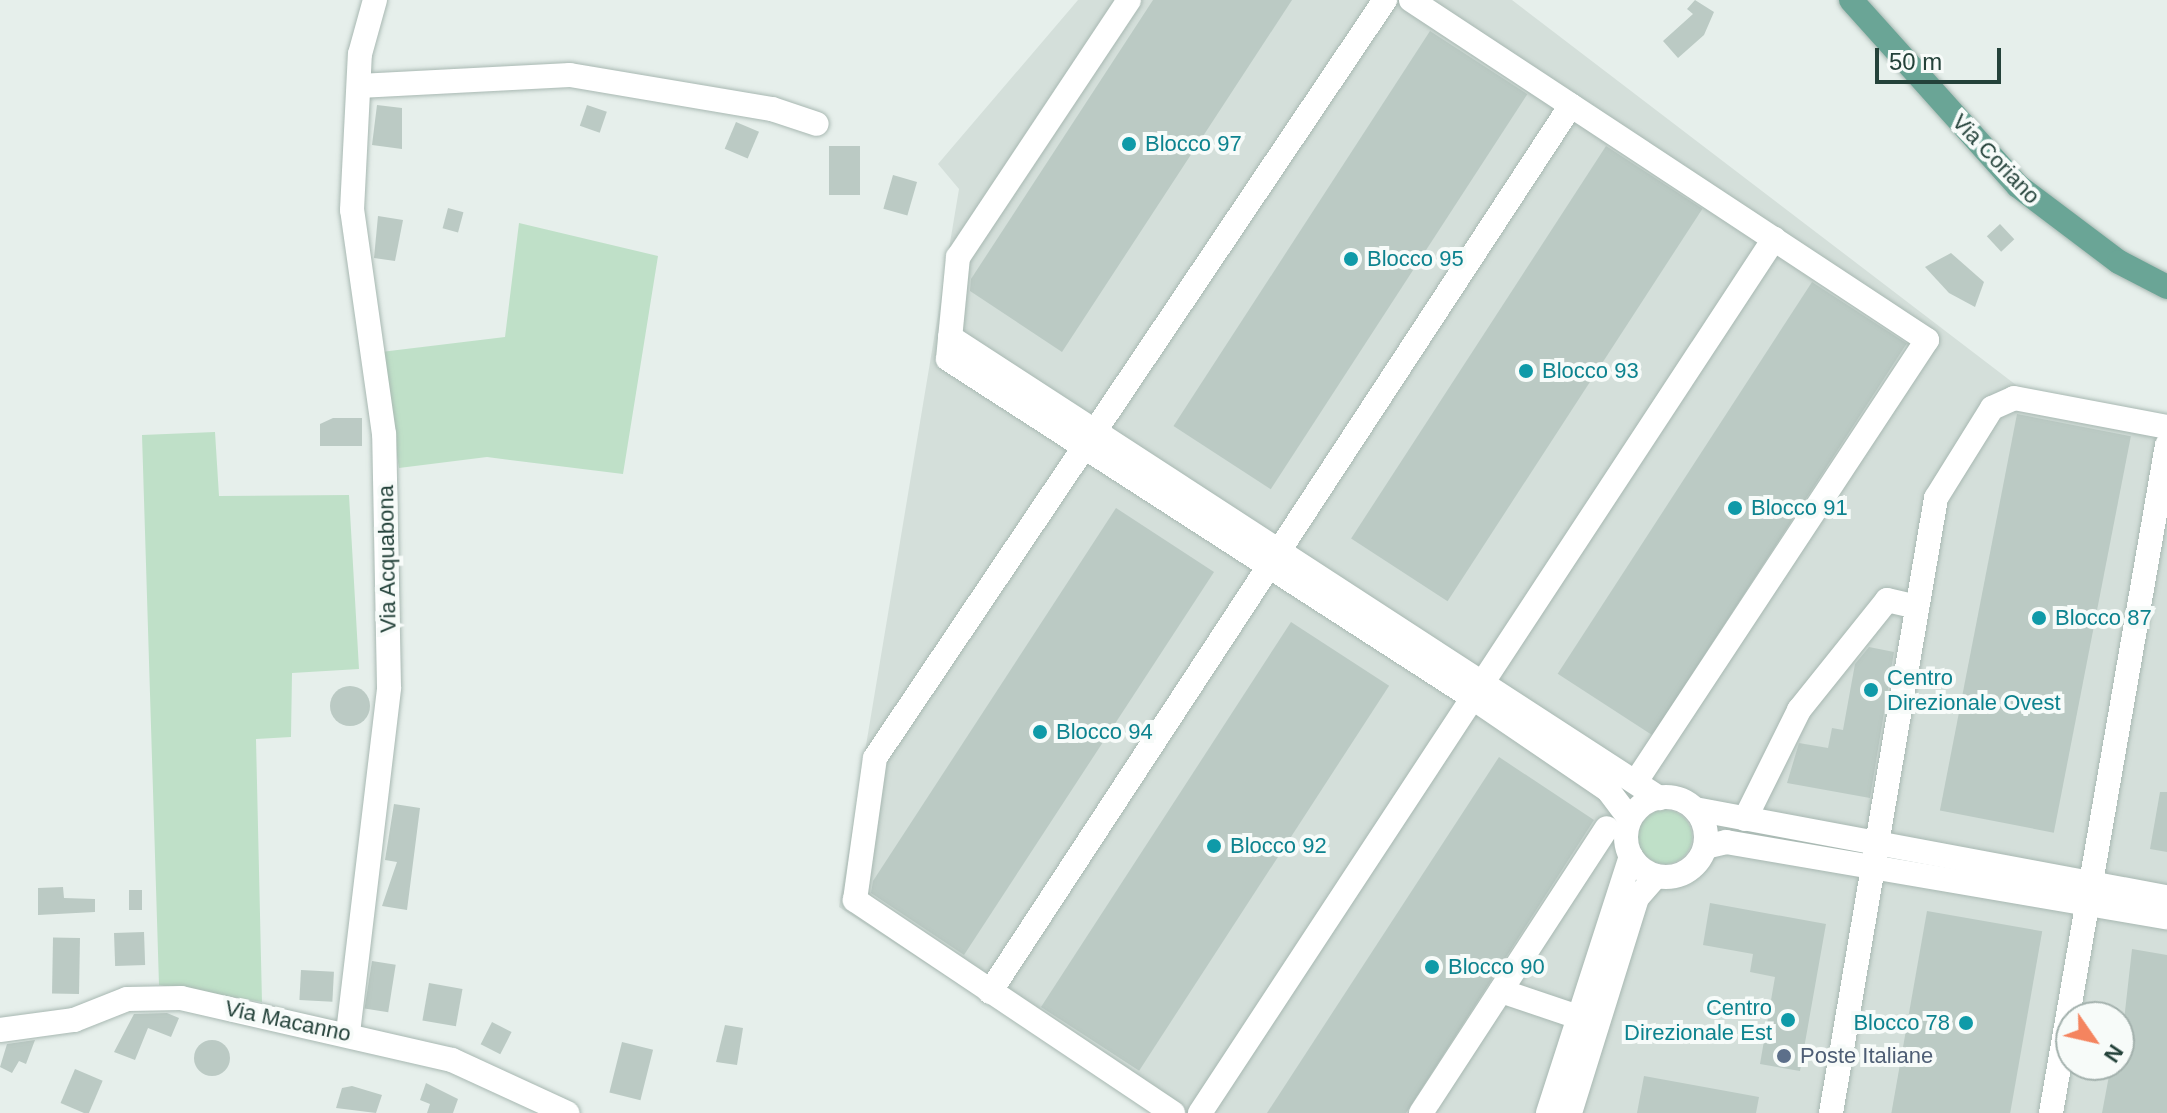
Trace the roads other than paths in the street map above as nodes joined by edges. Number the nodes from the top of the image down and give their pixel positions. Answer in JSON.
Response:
{"nodes":[{"id":1,"x":375,"y":0,"type":"edge"},
{"id":2,"x":1129,"y":0,"type":"edge"},
{"id":3,"x":1385,"y":0,"type":"edge"},
{"id":4,"x":1411,"y":0,"type":"edge"},
{"id":5,"x":1851,"y":0,"type":"edge"},
{"id":6,"x":359,"y":86,"type":"junction"},
{"id":7,"x":1571,"y":105,"type":"junction"},
{"id":8,"x":817,"y":124,"type":"dead end"},
{"id":9,"x":1774,"y":239,"type":"junction"},
{"id":10,"x":2167,"y":287,"type":"edge"},
{"id":11,"x":2167,"y":427,"type":"edge"},
{"id":12,"x":1091,"y":439,"type":"junction"},
{"id":13,"x":2167,"y":445,"type":"edge"},
{"id":14,"x":1275,"y":558,"type":"junction"},
{"id":15,"x":1917,"y":607,"type":"junction"},
{"id":16,"x":1479,"y":689,"type":"junction"},
{"id":17,"x":1637,"y":780,"type":"junction"},
{"id":18,"x":1659,"y":798,"type":"junction"},
{"id":19,"x":1695,"y":809,"type":"junction"},
{"id":20,"x":1755,"y":821,"type":"junction"},
{"id":21,"x":1619,"y":824,"type":"junction"},
{"id":22,"x":1705,"y":847,"type":"junction"},
{"id":23,"x":1875,"y":855,"type":"junction"},
{"id":24,"x":1631,"y":856,"type":"junction"},
{"id":25,"x":1656,"y":876,"type":"junction"},
{"id":26,"x":2090,"y":893,"type":"junction"},
{"id":27,"x":2167,"y":897,"type":"edge"},
{"id":28,"x":2167,"y":917,"type":"edge"},
{"id":29,"x":1501,"y":991,"type":"junction"},
{"id":30,"x":990,"y":992,"type":"junction"},
{"id":31,"x":1588,"y":1020,"type":"junction"},
{"id":32,"x":0,"y":1030,"type":"edge"},
{"id":33,"x":348,"y":1033,"type":"junction"},
{"id":34,"x":567,"y":1113,"type":"edge"},
{"id":35,"x":1173,"y":1113,"type":"edge"},
{"id":36,"x":1200,"y":1113,"type":"edge"},
{"id":37,"x":1421,"y":1113,"type":"edge"},
{"id":38,"x":1548,"y":1113,"type":"edge"},
{"id":39,"x":1570,"y":1113,"type":"edge"},
{"id":40,"x":1831,"y":1113,"type":"edge"},
{"id":41,"x":2051,"y":1113,"type":"edge"}],
"edges":[{"from":1,"to":6,"type":"street","name":"Via Acquabona"},
{"from":2,"to":12,"type":"street"},
{"from":3,"to":12,"type":"street"},
{"from":4,"to":7,"type":"street"},
{"from":5,"to":10,"type":"main road","name":"Via Coriano"},
{"from":6,"to":8,"type":"street"},
{"from":6,"to":33,"type":"street","name":"Via Acquabona"},
{"from":7,"to":9,"type":"street"},
{"from":7,"to":14,"type":"street"},
{"from":9,"to":16,"type":"street"},
{"from":9,"to":17,"type":"street"},
{"from":11,"to":15,"type":"street"},
{"from":12,"to":14,"type":"street"},
{"from":12,"to":30,"type":"street"},
{"from":13,"to":26,"type":"street"},
{"from":14,"to":16,"type":"street"},
{"from":14,"to":30,"type":"street"},
{"from":15,"to":20,"type":"street"},
{"from":15,"to":23,"type":"street"},
{"from":16,"to":17,"type":"street"},
{"from":16,"to":21,"type":"street"},
{"from":16,"to":36,"type":"street"},
{"from":17,"to":18,"type":"street"},
{"from":18,"to":19,"type":"street"},
{"from":18,"to":21,"type":"street"},
{"from":19,"to":20,"type":"street"},
{"from":19,"to":22,"type":"street"},
{"from":20,"to":23,"type":"street"},
{"from":21,"to":24,"type":"street"},
{"from":21,"to":29,"type":"street"},
{"from":22,"to":23,"type":"street"},
{"from":22,"to":25,"type":"street"},
{"from":23,"to":26,"type":"street"},
{"from":23,"to":40,"type":"street"},
{"from":24,"to":25,"type":"street"},
{"from":24,"to":31,"type":"street"},
{"from":25,"to":31,"type":"street"},
{"from":26,"to":27,"type":"street"},
{"from":26,"to":28,"type":"street"},
{"from":26,"to":41,"type":"street"},
{"from":29,"to":31,"type":"street"},
{"from":29,"to":37,"type":"street"},
{"from":30,"to":35,"type":"street"},
{"from":31,"to":38,"type":"street"},
{"from":31,"to":39,"type":"street"},
{"from":32,"to":33,"type":"street","name":"Via Macanno"},
{"from":33,"to":34,"type":"street","name":"Via Macanno"}]}
